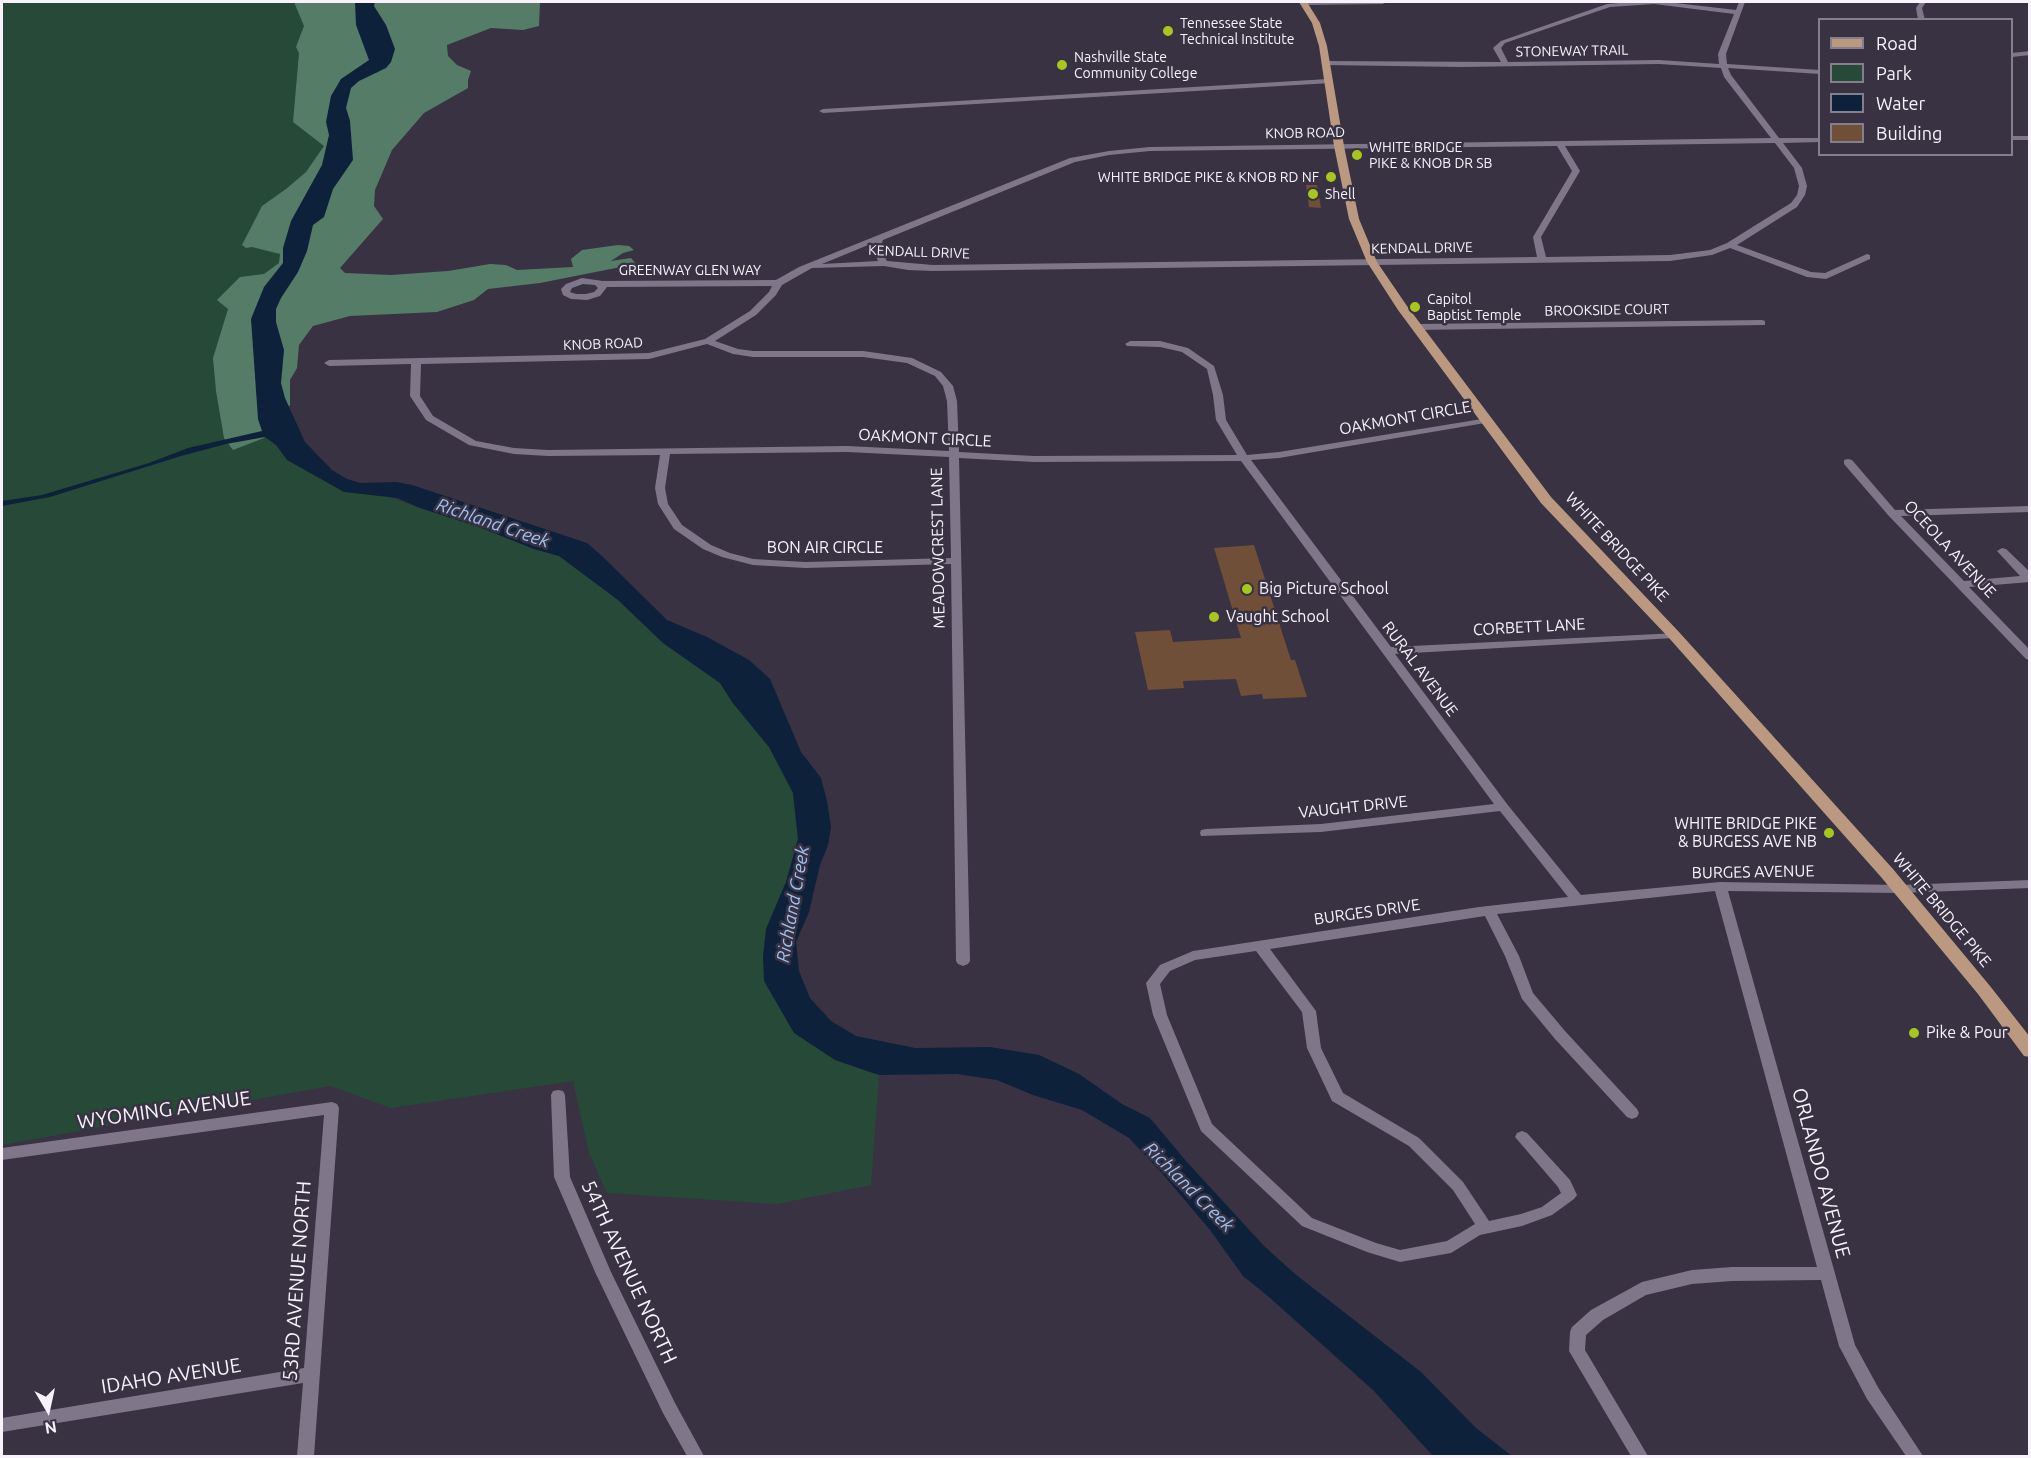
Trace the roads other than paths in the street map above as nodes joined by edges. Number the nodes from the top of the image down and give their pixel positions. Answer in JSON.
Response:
{"nodes":[{"id":1,"x":1383,"y":2,"type":"edge"},
{"id":2,"x":1742,"y":2,"type":"edge"},
{"id":3,"x":1923,"y":2,"type":"edge"},
{"id":4,"x":1305,"y":3,"type":"edge"},
{"id":5,"x":1736,"y":12,"type":"junction"},
{"id":6,"x":1922,"y":18,"type":"edge"},
{"id":7,"x":2030,"y":53,"type":"edge"},
{"id":8,"x":2013,"y":56,"type":"edge"},
{"id":9,"x":1325,"y":63,"type":"junction"},
{"id":10,"x":1505,"y":64,"type":"junction"},
{"id":11,"x":1724,"y":66,"type":"junction"},
{"id":12,"x":1818,"y":72,"type":"edge"},
{"id":13,"x":1328,"y":81,"type":"junction"},
{"id":14,"x":823,"y":111,"type":"dead end"},
{"id":15,"x":2013,"y":138,"type":"edge"},
{"id":16,"x":2030,"y":138,"type":"edge"},
{"id":17,"x":1776,"y":140,"type":"junction"},
{"id":18,"x":1818,"y":140,"type":"edge"},
{"id":19,"x":1559,"y":143,"type":"junction"},
{"id":20,"x":1339,"y":146,"type":"junction"},
{"id":21,"x":879,"y":237,"type":"junction"},
{"id":22,"x":1730,"y":245,"type":"junction"},
{"id":23,"x":1867,"y":257,"type":"dead end"},
{"id":24,"x":1543,"y":260,"type":"junction"},
{"id":25,"x":1372,"y":262,"type":"junction"},
{"id":26,"x":884,"y":263,"type":"junction"},
{"id":27,"x":802,"y":269,"type":"junction"},
{"id":28,"x":778,"y":283,"type":"junction"},
{"id":29,"x":602,"y":284,"type":"dead end"},
{"id":30,"x":1762,"y":323,"type":"dead end"},
{"id":31,"x":1416,"y":327,"type":"junction"},
{"id":32,"x":708,"y":341,"type":"junction"},
{"id":33,"x":1130,"y":344,"type":"dead end"},
{"id":34,"x":416,"y":361,"type":"junction"},
{"id":35,"x":329,"y":363,"type":"dead end"},
{"id":36,"x":1485,"y":420,"type":"junction"},
{"id":37,"x":665,"y":451,"type":"junction"},
{"id":38,"x":953,"y":456,"type":"junction"},
{"id":39,"x":1245,"y":458,"type":"junction"},
{"id":40,"x":1848,"y":462,"type":"dead end"},
{"id":41,"x":2030,"y":509,"type":"edge"},
{"id":42,"x":1892,"y":513,"type":"junction"},
{"id":43,"x":2002,"y":550,"type":"dead end"},
{"id":44,"x":955,"y":561,"type":"junction"},
{"id":45,"x":2029,"y":578,"type":"edge"},
{"id":46,"x":1961,"y":585,"type":"junction"},
{"id":47,"x":1674,"y":635,"type":"junction"},
{"id":48,"x":1386,"y":651,"type":"junction"},
{"id":49,"x":2030,"y":657,"type":"edge"},
{"id":50,"x":1503,"y":807,"type":"junction"},
{"id":51,"x":1206,"y":832,"type":"dead end"},
{"id":52,"x":2030,"y":884,"type":"edge"},
{"id":53,"x":1720,"y":886,"type":"junction"},
{"id":54,"x":1900,"y":889,"type":"junction"},
{"id":55,"x":1578,"y":900,"type":"junction"},
{"id":56,"x":1484,"y":911,"type":"junction"},
{"id":57,"x":1260,"y":946,"type":"junction"},
{"id":58,"x":963,"y":961,"type":"dead end"},
{"id":59,"x":2030,"y":1050,"type":"edge"},
{"id":60,"x":558,"y":1095,"type":"dead end"},
{"id":61,"x":332,"y":1108,"type":"joint"},
{"id":62,"x":1632,"y":1113,"type":"dead end"},
{"id":63,"x":1522,"y":1137,"type":"dead end"},
{"id":64,"x":2,"y":1154,"type":"edge"},
{"id":65,"x":1485,"y":1228,"type":"junction"},
{"id":66,"x":1826,"y":1273,"type":"junction"},
{"id":67,"x":312,"y":1374,"type":"junction"},
{"id":68,"x":2,"y":1425,"type":"edge"},
{"id":69,"x":306,"y":1456,"type":"edge"},
{"id":70,"x":696,"y":1456,"type":"edge"},
{"id":71,"x":1640,"y":1456,"type":"edge"},
{"id":72,"x":1915,"y":1456,"type":"edge"}],
"edges":[{"from":1,"to":4,"type":"street"},
{"from":2,"to":5,"type":"street"},
{"from":3,"to":6,"type":"street"},
{"from":4,"to":9,"type":"main road","name":"WHITE BRIDGE PIKE"},
{"from":5,"to":10,"type":"street"},
{"from":5,"to":11,"type":"street"},
{"from":7,"to":8,"type":"street"},
{"from":9,"to":10,"type":"street","name":"STONEWAY TRAIL"},
{"from":9,"to":13,"type":"main road","name":"WHITE BRIDGE PIKE"},
{"from":10,"to":11,"type":"street","name":"STONEWAY TRAIL"},
{"from":11,"to":12,"type":"street","name":"STONEWAY TRAIL"},
{"from":11,"to":17,"type":"street","name":"KENDALL DRIVE"},
{"from":13,"to":14,"type":"street"},
{"from":13,"to":20,"type":"main road","name":"WHITE BRIDGE PIKE"},
{"from":15,"to":16,"type":"street"},
{"from":17,"to":18,"type":"street","name":"KNOB ROAD"},
{"from":17,"to":19,"type":"street","name":"KNOB ROAD"},
{"from":17,"to":22,"type":"street","name":"KENDALL DRIVE"},
{"from":19,"to":20,"type":"street","name":"KNOB ROAD"},
{"from":19,"to":24,"type":"street"},
{"from":20,"to":21,"type":"street","name":"KNOB ROAD"},
{"from":20,"to":25,"type":"main road","name":"WHITE BRIDGE PIKE"},
{"from":21,"to":26,"type":"street"},
{"from":21,"to":27,"type":"street","name":"KNOB ROAD"},
{"from":22,"to":23,"type":"street"},
{"from":22,"to":24,"type":"street","name":"KENDALL DRIVE"},
{"from":24,"to":25,"type":"street","name":"KENDALL DRIVE"},
{"from":25,"to":26,"type":"street","name":"KENDALL DRIVE"},
{"from":25,"to":31,"type":"main road","name":"WHITE BRIDGE PIKE"},
{"from":26,"to":27,"type":"street","name":"KENDALL DRIVE"},
{"from":27,"to":28,"type":"street","name":"KNOB ROAD"},
{"from":28,"to":29,"type":"street","name":"GREENWAY GLEN WAY"},
{"from":28,"to":32,"type":"street","name":"KNOB ROAD"},
{"from":30,"to":31,"type":"street","name":"BROOKSIDE COURT"},
{"from":31,"to":36,"type":"main road","name":"WHITE BRIDGE PIKE"},
{"from":32,"to":34,"type":"street","name":"KNOB ROAD"},
{"from":32,"to":38,"type":"street","name":"MEADOWCREST LANE"},
{"from":33,"to":39,"type":"street","name":"RURAL AVENUE"},
{"from":34,"to":35,"type":"street","name":"KNOB ROAD"},
{"from":34,"to":37,"type":"street","name":"OAKMONT CIRCLE"},
{"from":36,"to":39,"type":"street","name":"OAKMONT CIRCLE"},
{"from":36,"to":47,"type":"main road","name":"WHITE BRIDGE PIKE"},
{"from":37,"to":38,"type":"street","name":"OAKMONT CIRCLE"},
{"from":37,"to":44,"type":"street","name":"BON AIR CIRCLE"},
{"from":38,"to":39,"type":"street","name":"OAKMONT CIRCLE"},
{"from":38,"to":44,"type":"street","name":"MEADOWCREST LANE"},
{"from":39,"to":48,"type":"street","name":"RURAL AVENUE"},
{"from":40,"to":42,"type":"street","name":"OCEOLA AVENUE"},
{"from":41,"to":42,"type":"street"},
{"from":42,"to":46,"type":"street","name":"OCEOLA AVENUE"},
{"from":43,"to":45,"type":"street"},
{"from":44,"to":58,"type":"street","name":"MEADOWCREST LANE"},
{"from":45,"to":46,"type":"street"},
{"from":46,"to":49,"type":"street","name":"OCEOLA AVENUE"},
{"from":47,"to":48,"type":"street","name":"CORBETT LANE"},
{"from":47,"to":54,"type":"main road","name":"WHITE BRIDGE PIKE"},
{"from":48,"to":50,"type":"street","name":"RURAL AVENUE"},
{"from":50,"to":51,"type":"street","name":"VAUGHT DRIVE"},
{"from":50,"to":55,"type":"street","name":"RURAL AVENUE"},
{"from":52,"to":54,"type":"street","name":"BURGES AVENUE"},
{"from":53,"to":54,"type":"street","name":"BURGES AVENUE"},
{"from":53,"to":55,"type":"street","name":"BURGES AVENUE"},
{"from":53,"to":66,"type":"street","name":"ORLANDO AVENUE"},
{"from":54,"to":59,"type":"main road","name":"WHITE BRIDGE PIKE"},
{"from":55,"to":56,"type":"street","name":"BURGES AVENUE"},
{"from":56,"to":57,"type":"street","name":"BURGES DRIVE"},
{"from":56,"to":62,"type":"street"},
{"from":57,"to":65,"type":"street"},
{"from":57,"to":65,"type":"street","name":"BURGES DRIVE"},
{"from":60,"to":70,"type":"street","name":"54TH AVENUE NORTH"},
{"from":61,"to":64,"type":"street","name":"WYOMING AVENUE"},
{"from":61,"to":67,"type":"street","name":"53RD AVENUE NORTH"},
{"from":63,"to":65,"type":"street","name":"BURGES DRIVE"},
{"from":66,"to":71,"type":"street"},
{"from":66,"to":72,"type":"street","name":"ORLANDO AVENUE"},
{"from":67,"to":68,"type":"street","name":"IDAHO AVENUE"},
{"from":67,"to":69,"type":"street","name":"53RD AVENUE NORTH"}]}
